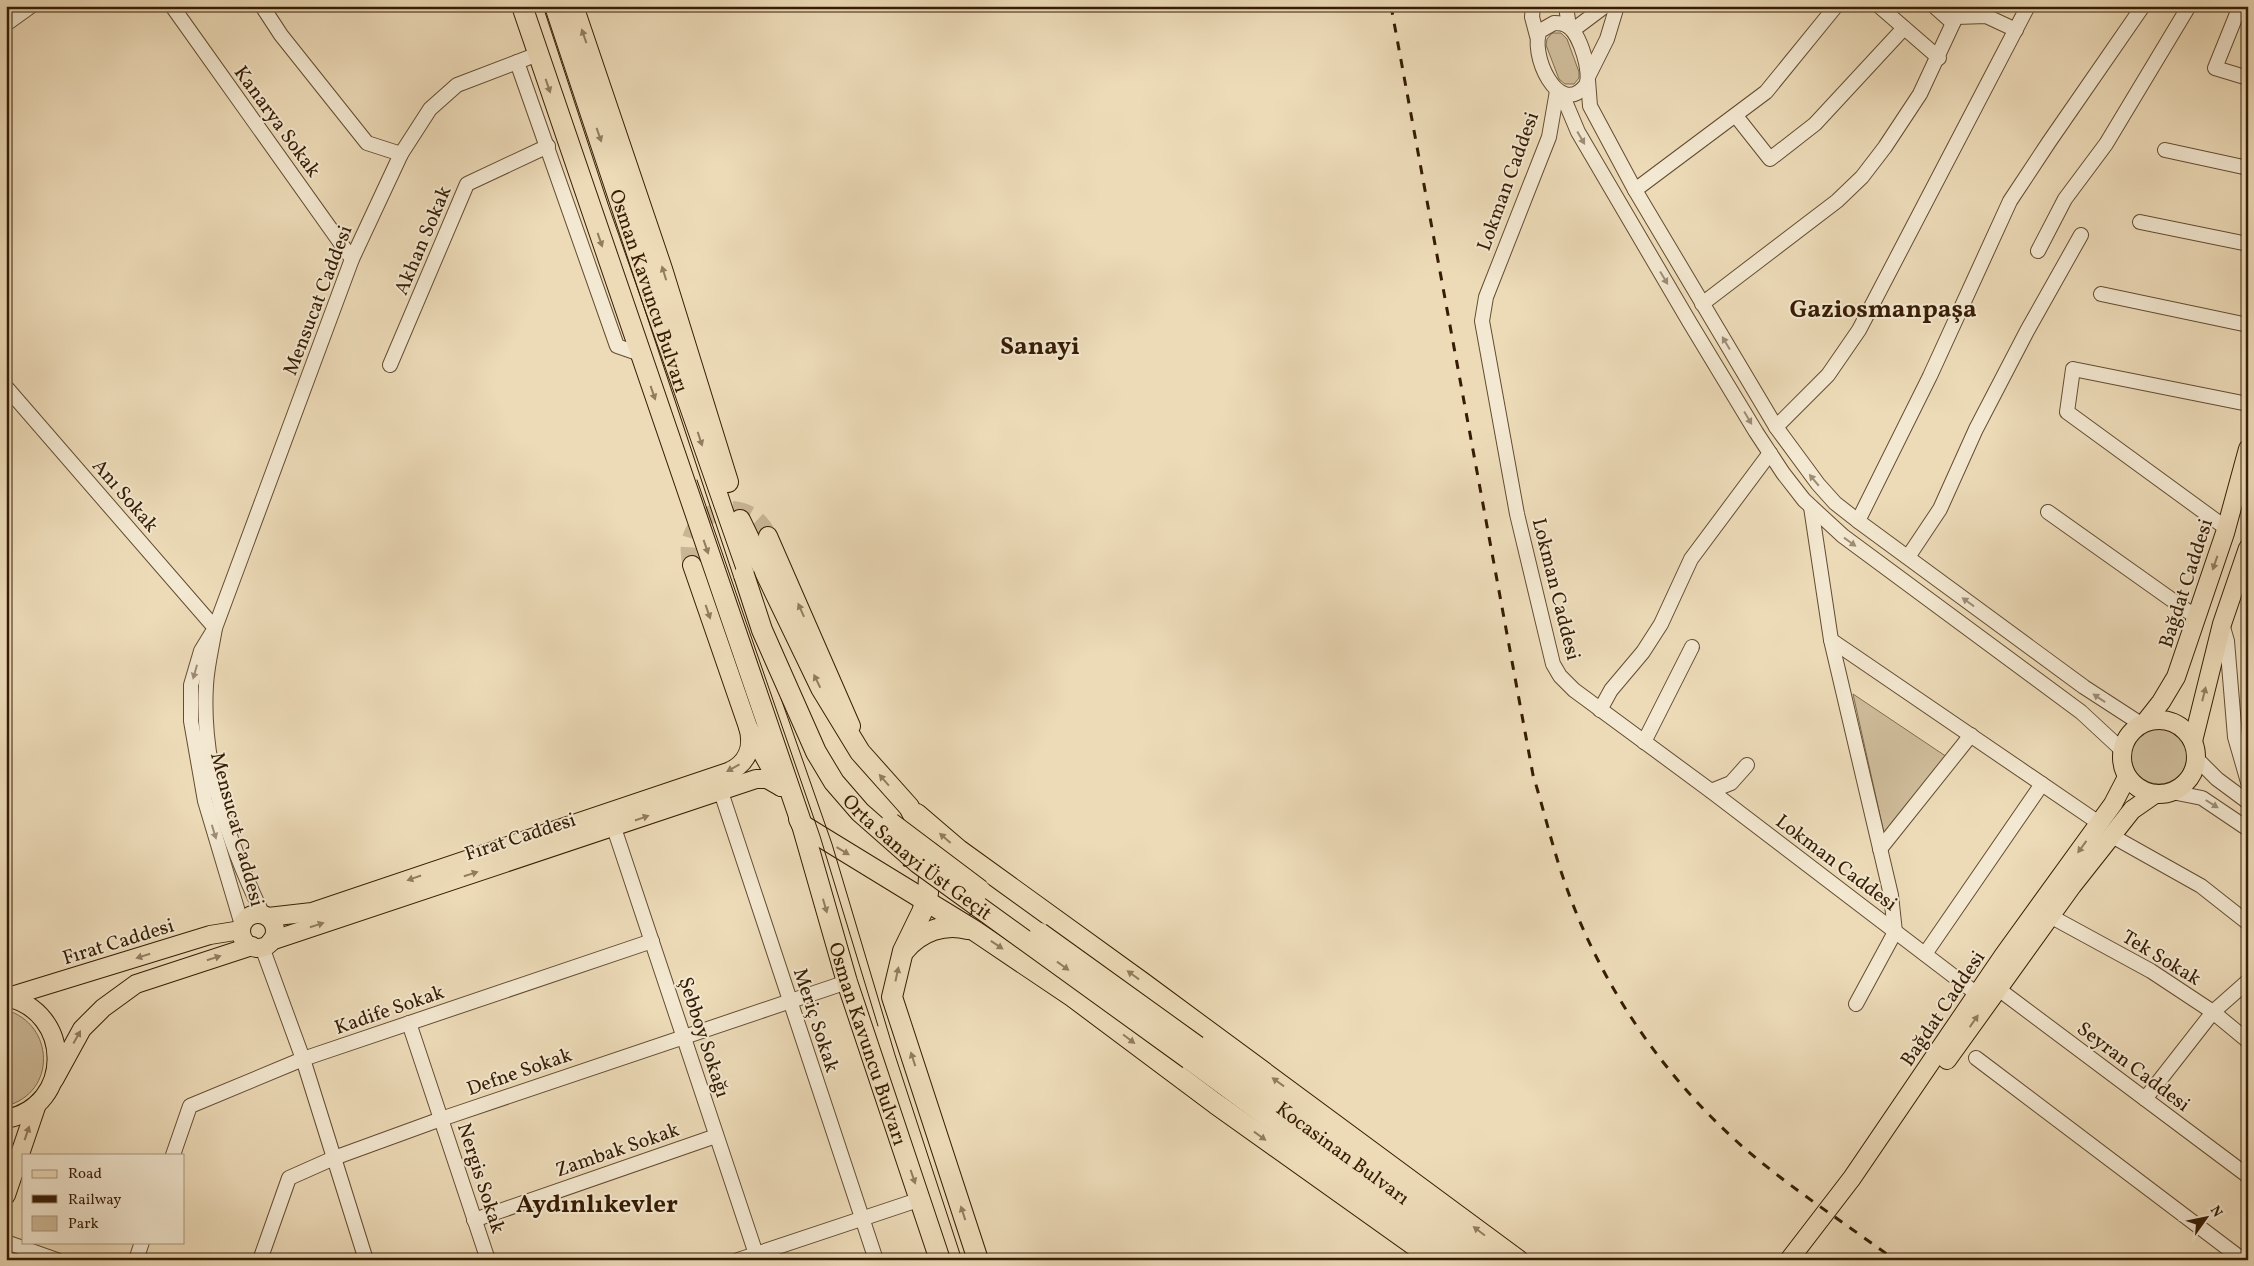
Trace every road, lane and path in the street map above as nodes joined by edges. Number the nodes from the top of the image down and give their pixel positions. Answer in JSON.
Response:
{"nodes":[{"id":1,"x":31,"y":6,"type":"edge"},
{"id":2,"x":172,"y":6,"type":"edge"},
{"id":3,"x":262,"y":6,"type":"edge"},
{"id":4,"x":522,"y":6,"type":"edge"},
{"id":5,"x":555,"y":6,"type":"edge"},
{"id":6,"x":573,"y":6,"type":"edge"},
{"id":7,"x":1533,"y":6,"type":"edge"},
{"id":8,"x":1566,"y":6,"type":"edge"},
{"id":9,"x":1605,"y":6,"type":"edge"},
{"id":10,"x":1617,"y":6,"type":"edge"},
{"id":11,"x":1836,"y":6,"type":"edge"},
{"id":12,"x":1879,"y":6,"type":"edge"},
{"id":13,"x":1934,"y":6,"type":"edge"},
{"id":14,"x":2028,"y":6,"type":"edge"},
{"id":15,"x":2143,"y":6,"type":"edge"},
{"id":16,"x":2189,"y":6,"type":"edge"},
{"id":17,"x":2240,"y":6,"type":"edge"},
{"id":18,"x":1957,"y":15,"type":"edge"},
{"id":19,"x":6,"y":24,"type":"edge"},
{"id":20,"x":1571,"y":28,"type":"junction"},
{"id":21,"x":1904,"y":28,"type":"junction"},
{"id":22,"x":2016,"y":30,"type":"junction"},
{"id":23,"x":1538,"y":36,"type":"junction"},
{"id":24,"x":538,"y":54,"type":"junction"},
{"id":25,"x":1939,"y":58,"type":"junction"},
{"id":26,"x":517,"y":62,"type":"junction"},
{"id":27,"x":1589,"y":78,"type":"junction"},
{"id":28,"x":2248,"y":78,"type":"edge"},
{"id":29,"x":1560,"y":92,"type":"junction"},
{"id":30,"x":1736,"y":116,"type":"junction"},
{"id":31,"x":548,"y":146,"type":"junction"},
{"id":32,"x":2165,"y":150,"type":"dead end"},
{"id":33,"x":401,"y":154,"type":"junction"},
{"id":34,"x":2248,"y":168,"type":"edge"},
{"id":35,"x":1635,"y":190,"type":"junction"},
{"id":36,"x":2140,"y":222,"type":"dead end"},
{"id":37,"x":2081,"y":235,"type":"dead end"},
{"id":38,"x":2248,"y":244,"type":"edge"},
{"id":39,"x":2038,"y":251,"type":"dead end"},
{"id":40,"x":352,"y":259,"type":"junction"},
{"id":41,"x":2101,"y":294,"type":"dead end"},
{"id":42,"x":1702,"y":304,"type":"junction"},
{"id":43,"x":2248,"y":324,"type":"edge"},
{"id":44,"x":640,"y":354,"type":"junction"},
{"id":45,"x":390,"y":365,"type":"dead end"},
{"id":46,"x":6,"y":387,"type":"edge"},
{"id":47,"x":2248,"y":404,"type":"edge"},
{"id":48,"x":1776,"y":426,"type":"junction"},
{"id":49,"x":2248,"y":449,"type":"edge"},
{"id":50,"x":1770,"y":453,"type":"junction"},
{"id":51,"x":1811,"y":507,"type":"junction"},
{"id":52,"x":2048,"y":512,"type":"dead end"},
{"id":53,"x":740,"y":520,"type":"junction"},
{"id":54,"x":1858,"y":521,"type":"junction"},
{"id":55,"x":2226,"y":528,"type":"junction"},
{"id":56,"x":768,"y":536,"type":"tunnel mouth"},
{"id":57,"x":2248,"y":548,"type":"edge"},
{"id":58,"x":1908,"y":557,"type":"junction"},
{"id":59,"x":692,"y":566,"type":"tunnel mouth"},
{"id":60,"x":750,"y":573,"type":"junction"},
{"id":61,"x":2196,"y":617,"type":"junction"},
{"id":62,"x":2222,"y":624,"type":"junction"},
{"id":63,"x":215,"y":628,"type":"junction"},
{"id":64,"x":1831,"y":640,"type":"junction"},
{"id":65,"x":1692,"y":648,"type":"dead end"},
{"id":66,"x":1600,"y":710,"type":"junction"},
{"id":67,"x":2143,"y":723,"type":"junction"},
{"id":68,"x":748,"y":727,"type":"junction"},
{"id":69,"x":1971,"y":735,"type":"junction"},
{"id":70,"x":1644,"y":742,"type":"junction"},
{"id":71,"x":2122,"y":750,"type":"junction"},
{"id":72,"x":2194,"y":750,"type":"junction"},
{"id":73,"x":860,"y":752,"type":"junction"},
{"id":74,"x":1747,"y":765,"type":"dead end"},
{"id":75,"x":2127,"y":777,"type":"junction"},
{"id":76,"x":2248,"y":782,"type":"edge"},
{"id":77,"x":2042,"y":784,"type":"junction"},
{"id":78,"x":781,"y":787,"type":"junction"},
{"id":79,"x":1711,"y":791,"type":"junction"},
{"id":80,"x":721,"y":792,"type":"junction"},
{"id":81,"x":2163,"y":793,"type":"junction"},
{"id":82,"x":2248,"y":802,"type":"edge"},
{"id":83,"x":908,"y":807,"type":"junction"},
{"id":84,"x":2099,"y":823,"type":"junction"},
{"id":85,"x":802,"y":825,"type":"junction"},
{"id":86,"x":614,"y":828,"type":"junction"},
{"id":87,"x":2248,"y":829,"type":"edge"},
{"id":88,"x":2112,"y":836,"type":"junction"},
{"id":89,"x":928,"y":848,"type":"junction"},
{"id":90,"x":1880,"y":849,"type":"junction"},
{"id":91,"x":984,"y":868,"type":"junction"},
{"id":92,"x":878,"y":872,"type":"junction"},
{"id":93,"x":926,"y":901,"type":"junction"},
{"id":94,"x":266,"y":916,"type":"junction"},
{"id":95,"x":951,"y":916,"type":"junction"},
{"id":96,"x":2050,"y":916,"type":"junction"},
{"id":97,"x":2248,"y":923,"type":"edge"},
{"id":98,"x":241,"y":928,"type":"junction"},
{"id":99,"x":975,"y":931,"type":"junction"},
{"id":100,"x":1895,"y":932,"type":"junction"},
{"id":101,"x":652,"y":941,"type":"junction"},
{"id":102,"x":262,"y":945,"type":"junction"},
{"id":103,"x":903,"y":951,"type":"junction"},
{"id":104,"x":1925,"y":954,"type":"junction"},
{"id":105,"x":2248,"y":981,"type":"edge"},
{"id":106,"x":847,"y":982,"type":"junction"},
{"id":107,"x":1997,"y":988,"type":"junction"},
{"id":108,"x":1977,"y":994,"type":"junction"},
{"id":109,"x":7,"y":997,"type":"edge"},
{"id":110,"x":789,"y":1000,"type":"junction"},
{"id":111,"x":1856,"y":1004,"type":"dead end"},
{"id":112,"x":2213,"y":1012,"type":"junction"},
{"id":113,"x":409,"y":1023,"type":"junction"},
{"id":114,"x":684,"y":1037,"type":"junction"},
{"id":115,"x":2248,"y":1041,"type":"edge"},
{"id":116,"x":1193,"y":1052,"type":"joint"},
{"id":117,"x":1976,"y":1058,"type":"dead end"},
{"id":118,"x":303,"y":1059,"type":"junction"},
{"id":119,"x":54,"y":1080,"type":"junction"},
{"id":120,"x":2145,"y":1099,"type":"junction"},
{"id":121,"x":37,"y":1104,"type":"junction"},
{"id":122,"x":1274,"y":1112,"type":"junction"},
{"id":123,"x":6,"y":1119,"type":"edge"},
{"id":124,"x":441,"y":1119,"type":"junction"},
{"id":125,"x":1340,"y":1128,"type":"junction"},
{"id":126,"x":716,"y":1136,"type":"junction"},
{"id":127,"x":173,"y":1154,"type":"edge"},
{"id":128,"x":334,"y":1158,"type":"junction"},
{"id":129,"x":2248,"y":1176,"type":"edge"},
{"id":130,"x":1334,"y":1188,"type":"junction"},
{"id":131,"x":6,"y":1195,"type":"edge"},
{"id":132,"x":921,"y":1199,"type":"junction"},
{"id":133,"x":862,"y":1219,"type":"junction"},
{"id":134,"x":474,"y":1220,"type":"junction"},
{"id":135,"x":6,"y":1242,"type":"edge"},
{"id":136,"x":141,"y":1244,"type":"edge"},
{"id":137,"x":757,"y":1257,"type":"edge"},
{"id":138,"x":1426,"y":1257,"type":"edge"},
{"id":139,"x":57,"y":1260,"type":"edge"},
{"id":140,"x":136,"y":1260,"type":"edge"},
{"id":141,"x":260,"y":1260,"type":"edge"},
{"id":142,"x":366,"y":1260,"type":"edge"},
{"id":143,"x":488,"y":1260,"type":"edge"},
{"id":144,"x":738,"y":1260,"type":"edge"},
{"id":145,"x":876,"y":1260,"type":"edge"},
{"id":146,"x":940,"y":1260,"type":"edge"},
{"id":147,"x":978,"y":1260,"type":"edge"},
{"id":148,"x":1462,"y":1260,"type":"edge"},
{"id":149,"x":1490,"y":1260,"type":"edge"},
{"id":150,"x":1518,"y":1260,"type":"edge"},
{"id":151,"x":1789,"y":1260,"type":"edge"},
{"id":152,"x":1804,"y":1260,"type":"edge"},
{"id":153,"x":2243,"y":1260,"type":"edge"}],
"edges":[{"from":1,"to":19,"type":"street"},
{"from":2,"to":40,"type":"street","name":"Kanarya Sokak"},
{"from":3,"to":33,"type":"street"},
{"from":4,"to":24,"type":"highway"},
{"from":5,"to":60,"type":"highway","name":"Osman Kavuncu Bulvarı","one_way":true},
{"from":53,"to":6,"type":"highway","name":"Osman Kavuncu Bulvarı","one_way":true},
{"from":7,"to":23,"type":"street"},
{"from":8,"to":20,"type":"street"},
{"from":9,"to":20,"type":"street"},
{"from":10,"to":27,"type":"street"},
{"from":11,"to":30,"type":"street"},
{"from":12,"to":21,"type":"street"},
{"from":13,"to":18,"type":"street"},
{"from":14,"to":22,"type":"street"},
{"from":15,"to":54,"type":"street"},
{"from":16,"to":39,"type":"street"},
{"from":17,"to":28,"type":"street"},
{"from":18,"to":22,"type":"street"},
{"from":18,"to":25,"type":"street"},
{"from":20,"to":23,"type":"street"},
{"from":20,"to":27,"type":"street"},
{"from":21,"to":25,"type":"street"},
{"from":21,"to":30,"type":"street"},
{"from":22,"to":48,"type":"street"},
{"from":23,"to":29,"type":"street"},
{"from":24,"to":26,"type":"street","name":"Mensucat Caddesi"},
{"from":24,"to":44,"type":"highway","one_way":true},
{"from":25,"to":42,"type":"street"},
{"from":26,"to":31,"type":"street"},
{"from":26,"to":33,"type":"street","name":"Mensucat Caddesi"},
{"from":27,"to":29,"type":"street"},
{"from":27,"to":35,"type":"street"},
{"from":29,"to":50,"type":"street","name":"Lokman Caddesi","one_way":true},
{"from":29,"to":66,"type":"street","name":"Lokman Caddesi"},
{"from":30,"to":35,"type":"street"},
{"from":31,"to":44,"type":"street"},
{"from":31,"to":45,"type":"street","name":"Akhan Sokak"},
{"from":32,"to":34,"type":"street"},
{"from":33,"to":40,"type":"street","name":"Mensucat Caddesi"},
{"from":35,"to":42,"type":"street"},
{"from":36,"to":38,"type":"street"},
{"from":37,"to":58,"type":"street"},
{"from":40,"to":63,"type":"street","name":"Mensucat Caddesi"},
{"from":41,"to":43,"type":"street"},
{"from":48,"to":42,"type":"street","one_way":true},
{"from":44,"to":85,"type":"highway","one_way":true},
{"from":46,"to":63,"type":"street","name":"Anı Sokak"},
{"from":47,"to":55,"type":"street"},
{"from":54,"to":48,"type":"street","one_way":true},
{"from":49,"to":55,"type":"main road","name":"Bağdat Caddesi"},
{"from":50,"to":51,"type":"street","name":"Lokman Caddesi"},
{"from":50,"to":66,"type":"street"},
{"from":51,"to":64,"type":"street"},
{"from":51,"to":71,"type":"street","name":"Lokman Caddesi","one_way":true},
{"from":52,"to":61,"type":"street"},
{"from":53,"to":60,"type":"highway"},
{"from":73,"to":53,"type":"highway","one_way":true},
{"from":54,"to":58,"type":"street"},
{"from":55,"to":61,"type":"main road","name":"Bağdat Caddesi","one_way":true},
{"from":73,"to":56,"type":"main road","one_way":true},
{"from":57,"to":62,"type":"main road"},
{"from":67,"to":58,"type":"street","one_way":true},
{"from":59,"to":68,"type":"main road","one_way":true},
{"from":60,"to":116,"type":"highway","name":"Orta Sanayi Üst Geçit","bridge":true},
{"from":61,"to":67,"type":"main road","name":"Bağdat Caddesi"},
{"from":72,"to":62,"type":"main road","one_way":true},
{"from":62,"to":76,"type":"street"},
{"from":63,"to":94,"type":"street","name":"Mensucat Caddesi"},
{"from":63,"to":98,"type":"street","name":"Mensucat Caddesi","one_way":true},
{"from":64,"to":69,"type":"street"},
{"from":64,"to":90,"type":"street"},
{"from":65,"to":70,"type":"street"},
{"from":66,"to":70,"type":"street","name":"Lokman Caddesi"},
{"from":67,"to":71,"type":"main road"},
{"from":67,"to":72,"type":"main road"},
{"from":68,"to":78,"type":"main road"},
{"from":68,"to":94,"type":"main road","name":"Fırat Caddesi","one_way":true},
{"from":69,"to":77,"type":"street"},
{"from":69,"to":90,"type":"street"},
{"from":70,"to":79,"type":"street","name":"Lokman Caddesi"},
{"from":71,"to":75,"type":"main road"},
{"from":72,"to":81,"type":"main road"},
{"from":72,"to":82,"type":"street"},
{"from":83,"to":73,"type":"highway","one_way":true},
{"from":74,"to":79,"type":"street"},
{"from":75,"to":81,"type":"main road"},
{"from":75,"to":84,"type":"main road","name":"Bağdat Caddesi"},
{"from":77,"to":84,"type":"street"},
{"from":77,"to":104,"type":"street"},
{"from":78,"to":80,"type":"main road","name":"Fırat Caddesi"},
{"from":78,"to":85,"type":"highway"},
{"from":79,"to":100,"type":"street","name":"Lokman Caddesi"},
{"from":86,"to":80,"type":"main road","name":"Fırat Caddesi","one_way":true},
{"from":80,"to":110,"type":"street","name":"Meriç Sokak"},
{"from":81,"to":87,"type":"street","one_way":true},
{"from":81,"to":88,"type":"main road","name":"Bağdat Caddesi"},
{"from":83,"to":89,"type":"highway"},
{"from":91,"to":83,"type":"highway","one_way":true},
{"from":84,"to":108,"type":"main road","name":"Bağdat Caddesi","one_way":true},
{"from":85,"to":92,"type":"highway","one_way":true},
{"from":85,"to":106,"type":"highway","name":"Osman Kavuncu Bulvarı","one_way":true},
{"from":86,"to":101,"type":"street","name":"Şebboy Sokağı"},
{"from":102,"to":86,"type":"main road","name":"Fırat Caddesi","one_way":true},
{"from":88,"to":96,"type":"main road","name":"Bağdat Caddesi"},
{"from":88,"to":97,"type":"street"},
{"from":89,"to":92,"type":"highway"},
{"from":89,"to":93,"type":"highway"},
{"from":90,"to":100,"type":"street"},
{"from":91,"to":95,"type":"highway"},
{"from":125,"to":91,"type":"highway","one_way":true},
{"from":92,"to":93,"type":"highway"},
{"from":93,"to":95,"type":"highway"},
{"from":93,"to":103,"type":"highway"},
{"from":94,"to":98,"type":"main road"},
{"from":94,"to":102,"type":"main road"},
{"from":95,"to":99,"type":"highway"},
{"from":96,"to":107,"type":"main road","name":"Bağdat Caddesi"},
{"from":96,"to":112,"type":"street","name":"Tek Sokak"},
{"from":98,"to":102,"type":"main road"},
{"from":98,"to":109,"type":"main road","name":"Fırat Caddesi","one_way":true},
{"from":99,"to":103,"type":"highway"},
{"from":99,"to":130,"type":"highway","one_way":true},
{"from":100,"to":104,"type":"street","name":"Lokman Caddesi"},
{"from":100,"to":111,"type":"street"},
{"from":101,"to":113,"type":"street","name":"Kadife Sokak"},
{"from":101,"to":114,"type":"street","name":"Şebboy Sokağı"},
{"from":102,"to":118,"type":"street"},
{"from":119,"to":102,"type":"main road","name":"Fırat Caddesi","one_way":true},
{"from":147,"to":103,"type":"highway","name":"Osman Kavuncu Bulvarı","one_way":true},
{"from":104,"to":108,"type":"street","name":"Lokman Caddesi"},
{"from":105,"to":112,"type":"street"},
{"from":106,"to":110,"type":"street","name":"Defne Sokak"},
{"from":106,"to":132,"type":"highway","name":"Osman Kavuncu Bulvarı","one_way":true},
{"from":107,"to":120,"type":"street","name":"Seyran Caddesi"},
{"from":152,"to":107,"type":"main road","name":"Bağdat Caddesi","one_way":true},
{"from":108,"to":151,"type":"main road","name":"Bağdat Caddesi"},
{"from":109,"to":119,"type":"main road"},
{"from":110,"to":114,"type":"street","name":"Defne Sokak"},
{"from":110,"to":133,"type":"street","name":"Meriç Sokak"},
{"from":112,"to":115,"type":"street","name":"Tek Sokak"},
{"from":112,"to":120,"type":"street"},
{"from":113,"to":118,"type":"street","name":"Kadife Sokak"},
{"from":113,"to":124,"type":"street","name":"Nergis Sokak"},
{"from":114,"to":124,"type":"street","name":"Defne Sokak"},
{"from":114,"to":126,"type":"street","name":"Şebboy Sokağı"},
{"from":116,"to":122,"type":"highway","name":"Kocasinan Bulvarı"},
{"from":117,"to":153,"type":"street"},
{"from":118,"to":127,"type":"street","name":"Kadife Sokak"},
{"from":118,"to":128,"type":"street"},
{"from":119,"to":121,"type":"main road","name":"Fırat Caddesi"},
{"from":120,"to":129,"type":"street","name":"Seyran Caddesi"},
{"from":121,"to":123,"type":"main road"},
{"from":131,"to":121,"type":"main road","one_way":true},
{"from":122,"to":125,"type":"highway"},
{"from":122,"to":130,"type":"highway"},
{"from":122,"to":148,"type":"highway","name":"Kocasinan Bulvarı"},
{"from":122,"to":149,"type":"highway","name":"Kocasinan Bulvarı"},
{"from":124,"to":128,"type":"street","name":"Defne Sokak"},
{"from":124,"to":134,"type":"street","name":"Nergis Sokak"},
{"from":150,"to":125,"type":"highway","one_way":true},
{"from":126,"to":134,"type":"street","name":"Zambak Sokak"},
{"from":126,"to":137,"type":"street","name":"Şebboy Sokağı"},
{"from":128,"to":141,"type":"street","name":"Defne Sokak"},
{"from":128,"to":142,"type":"street"},
{"from":130,"to":138,"type":"highway"},
{"from":132,"to":133,"type":"street"},
{"from":132,"to":146,"type":"highway","name":"Osman Kavuncu Bulvarı"},
{"from":133,"to":137,"type":"street"},
{"from":133,"to":145,"type":"street","name":"Meriç Sokak"},
{"from":134,"to":143,"type":"street","name":"Nergis Sokak"},
{"from":135,"to":139,"type":"street"},
{"from":136,"to":140,"type":"street"},
{"from":137,"to":144,"type":"street"}]}
